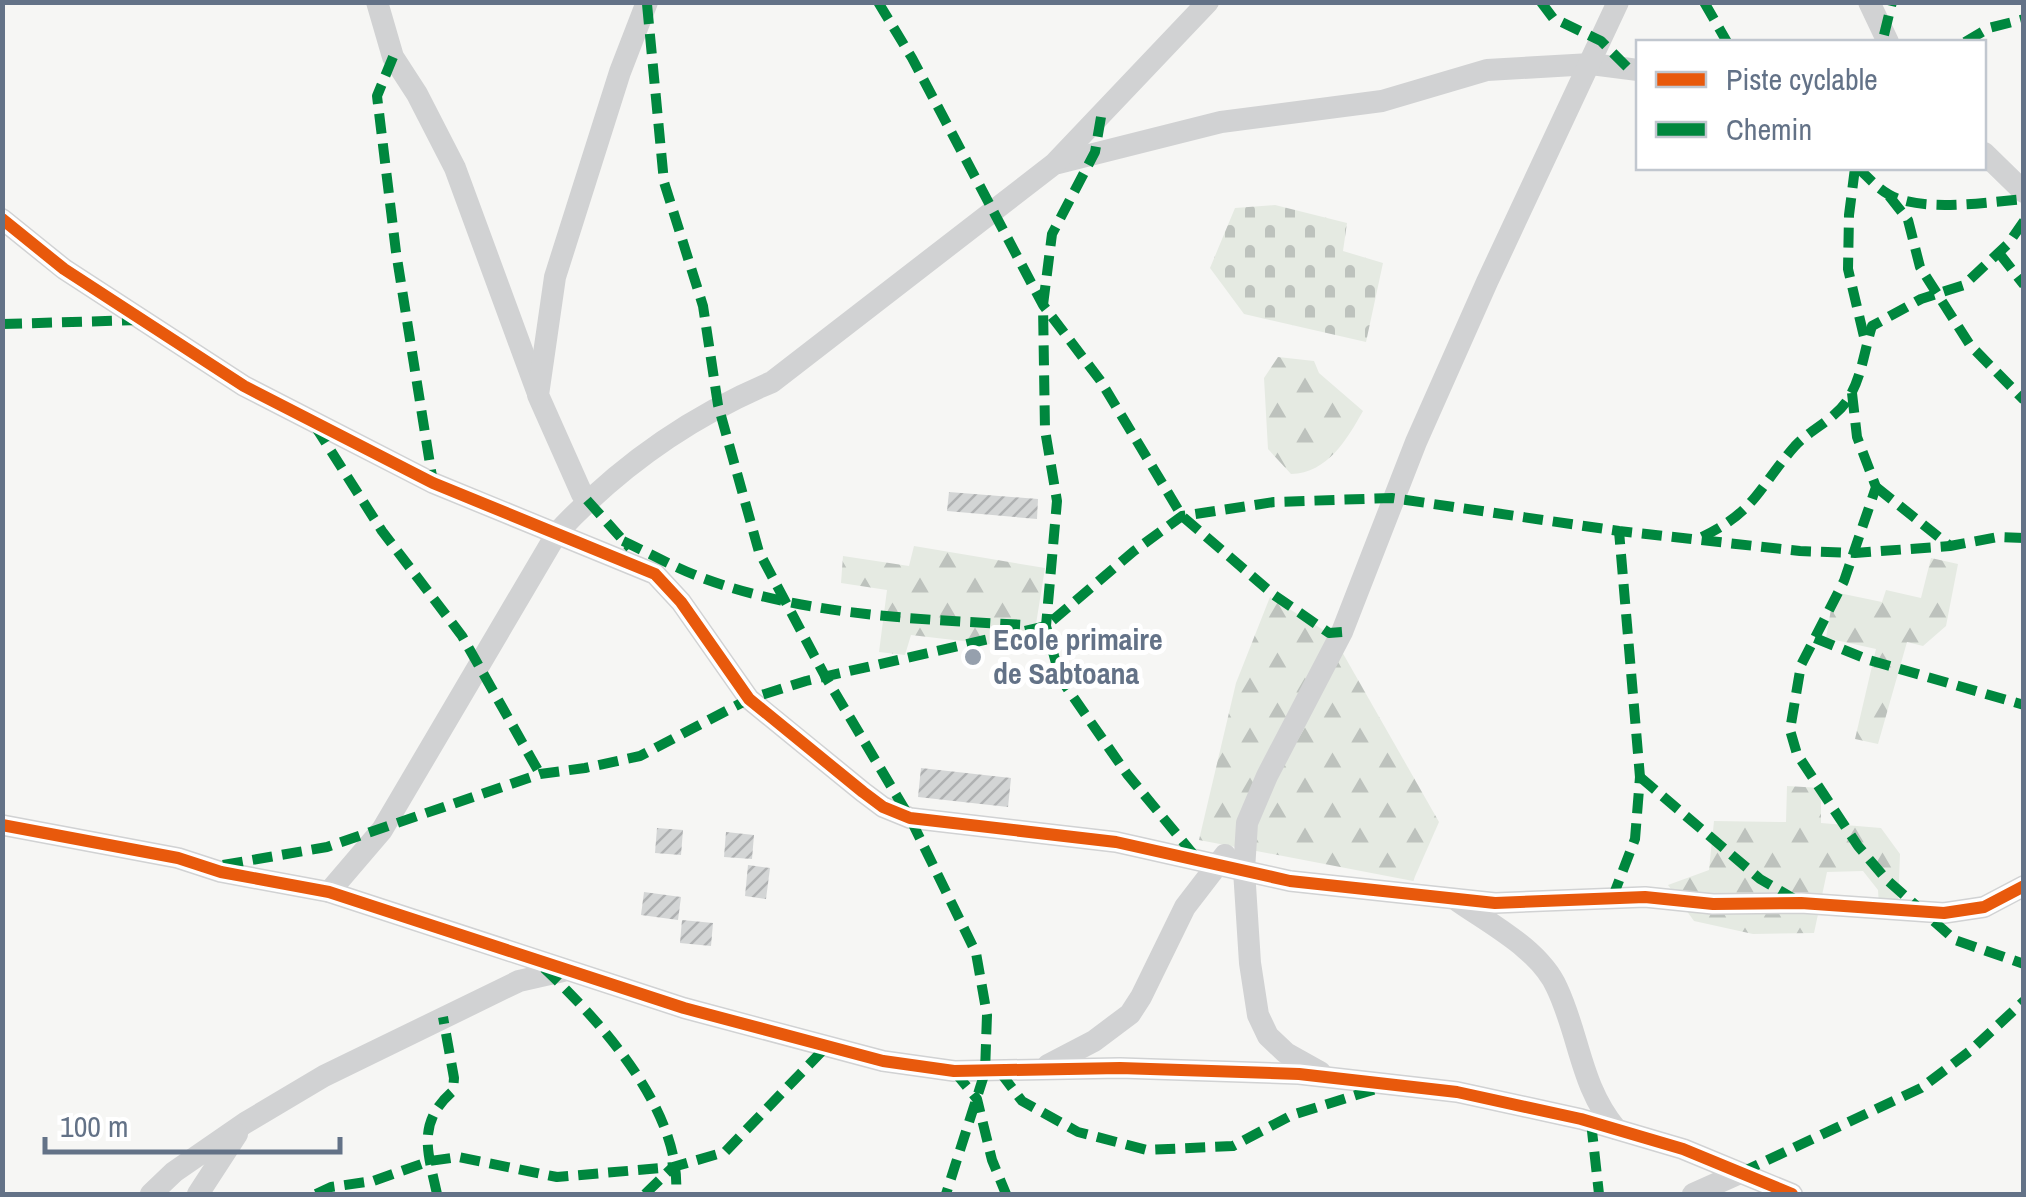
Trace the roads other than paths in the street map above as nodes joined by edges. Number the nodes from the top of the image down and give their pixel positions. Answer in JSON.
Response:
{"nodes":[{"id":1,"x":377,"y":2,"type":"edge"},
{"id":2,"x":647,"y":2,"type":"edge"},
{"id":3,"x":1208,"y":2,"type":"edge"},
{"id":4,"x":1618,"y":2,"type":"edge"},
{"id":5,"x":1869,"y":2,"type":"edge"},
{"id":6,"x":1884,"y":40,"type":"edge"},
{"id":7,"x":1591,"y":64,"type":"junction"},
{"id":8,"x":1636,"y":70,"type":"edge"},
{"id":9,"x":1986,"y":156,"type":"edge"},
{"id":10,"x":1054,"y":164,"type":"junction"},
{"id":11,"x":2024,"y":192,"type":"edge"},
{"id":12,"x":2,"y":219,"type":"edge"},
{"id":13,"x":538,"y":395,"type":"junction"},
{"id":14,"x":588,"y":500,"type":"junction"},
{"id":15,"x":558,"y":532,"type":"junction"},
{"id":16,"x":1247,"y":823,"type":"junction"},
{"id":17,"x":2,"y":825,"type":"edge"},
{"id":18,"x":1219,"y":864,"type":"junction"},
{"id":19,"x":1244,"y":870,"type":"junction"},
{"id":20,"x":2024,"y":886,"type":"edge"},
{"id":21,"x":329,"y":892,"type":"junction"},
{"id":22,"x":1456,"y":900,"type":"junction"},
{"id":23,"x":566,"y":970,"type":"junction"},
{"id":24,"x":1038,"y":1070,"type":"junction"},
{"id":25,"x":1331,"y":1078,"type":"junction"},
{"id":26,"x":244,"y":1123,"type":"junction"},
{"id":27,"x":1616,"y":1129,"type":"junction"},
{"id":28,"x":1740,"y":1173,"type":"junction"},
{"id":29,"x":150,"y":1194,"type":"edge"},
{"id":30,"x":198,"y":1194,"type":"edge"},
{"id":31,"x":1693,"y":1194,"type":"edge"},
{"id":32,"x":1792,"y":1194,"type":"edge"}],
"edges":[{"from":1,"to":13,"type":"street"},
{"from":2,"to":13,"type":"street"},
{"from":3,"to":10,"type":"street"},
{"from":4,"to":7,"type":"street"},
{"from":5,"to":6,"type":"street"},
{"from":7,"to":8,"type":"street"},
{"from":7,"to":10,"type":"street"},
{"from":7,"to":16,"type":"street"},
{"from":9,"to":11,"type":"street"},
{"from":10,"to":14,"type":"street"},
{"from":12,"to":15,"type":"street"},
{"from":13,"to":14,"type":"street"},
{"from":14,"to":15,"type":"street"},
{"from":15,"to":18,"type":"street"},
{"from":15,"to":21,"type":"street"},
{"from":16,"to":18,"type":"street"},
{"from":16,"to":19,"type":"street"},
{"from":17,"to":21,"type":"street"},
{"from":18,"to":19,"type":"street"},
{"from":18,"to":24,"type":"street"},
{"from":19,"to":22,"type":"street"},
{"from":19,"to":25,"type":"street"},
{"from":20,"to":22,"type":"street"},
{"from":21,"to":23,"type":"street"},
{"from":22,"to":27,"type":"street"},
{"from":23,"to":24,"type":"street"},
{"from":23,"to":26,"type":"street"},
{"from":24,"to":25,"type":"street"},
{"from":25,"to":27,"type":"street"},
{"from":26,"to":29,"type":"street"},
{"from":26,"to":30,"type":"street"},
{"from":27,"to":28,"type":"street"},
{"from":28,"to":31,"type":"street"},
{"from":28,"to":32,"type":"street"}]}
